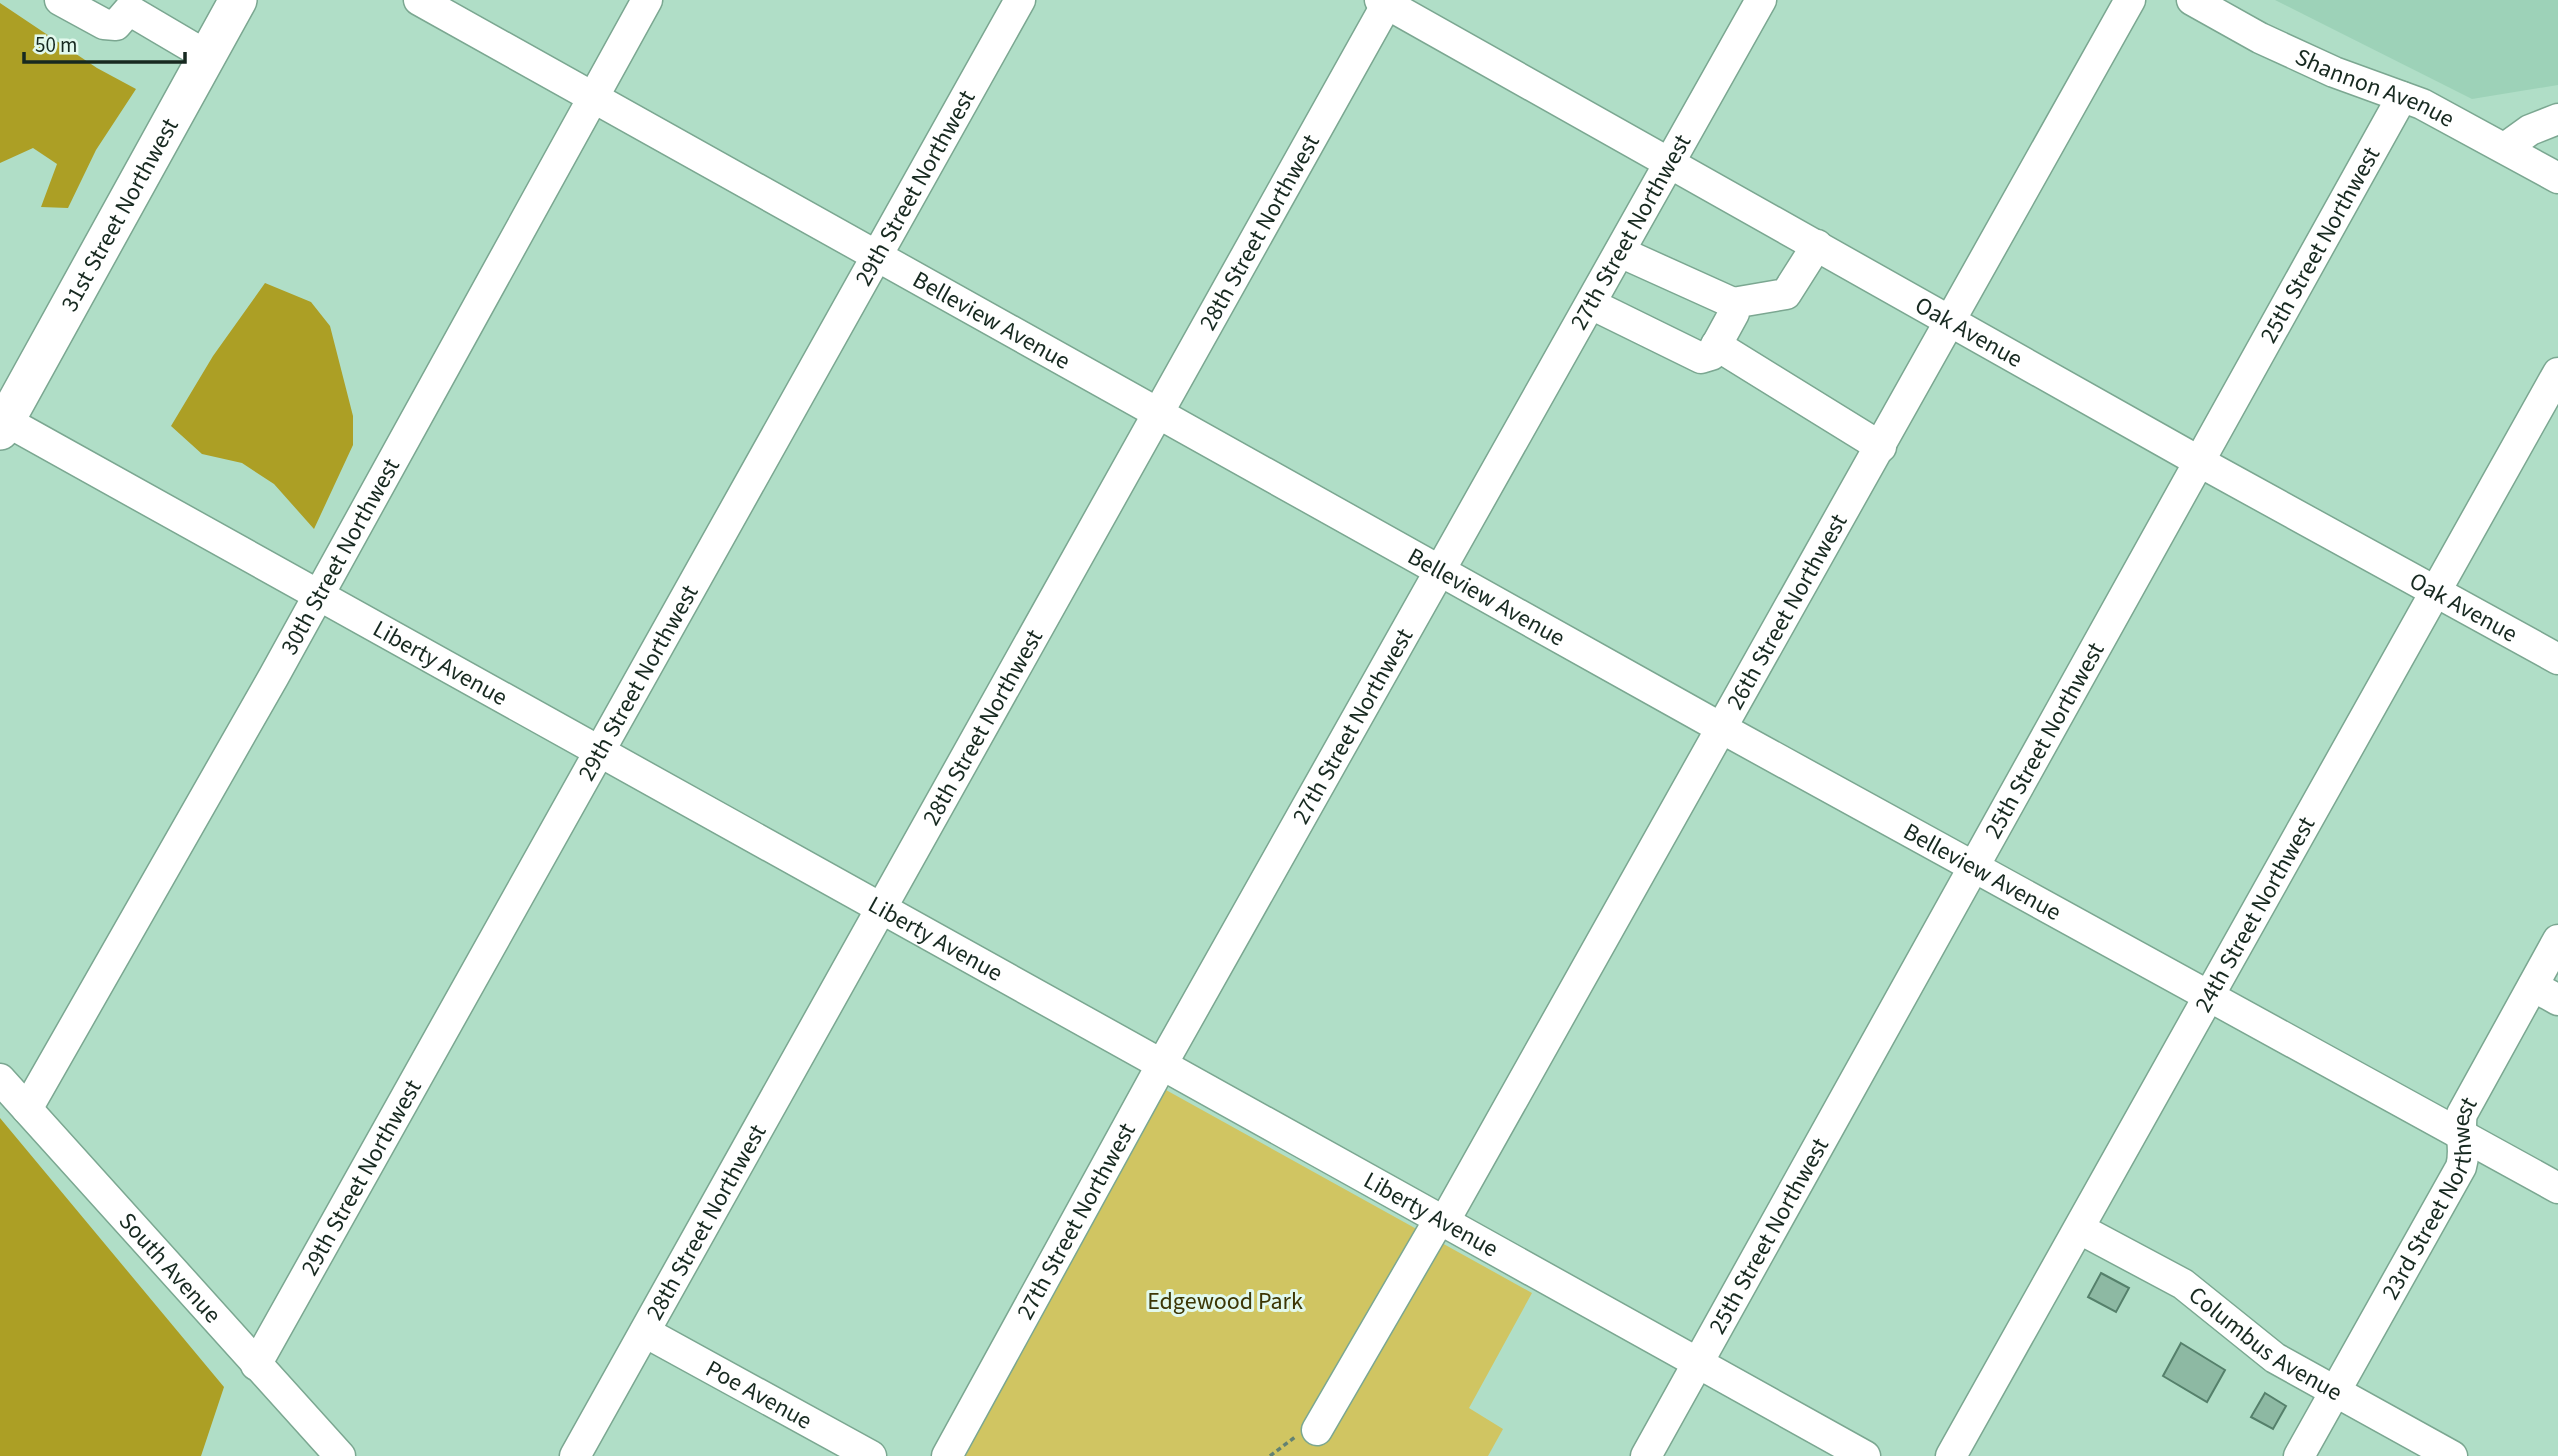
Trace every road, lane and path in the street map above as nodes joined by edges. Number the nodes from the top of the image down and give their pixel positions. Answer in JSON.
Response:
{"nodes":[{"id":1,"x":60,"y":0,"type":"edge"},
{"id":2,"x":238,"y":0,"type":"edge"},
{"id":3,"x":419,"y":0,"type":"edge"},
{"id":4,"x":647,"y":0,"type":"edge"},
{"id":5,"x":1020,"y":0,"type":"edge"},
{"id":6,"x":1761,"y":0,"type":"edge"},
{"id":7,"x":2130,"y":0,"type":"edge"},
{"id":8,"x":2192,"y":0,"type":"edge"},
{"id":9,"x":1385,"y":1,"type":"edge"},
{"id":10,"x":132,"y":5,"type":"edge"},
{"id":11,"x":207,"y":56,"type":"junction"},
{"id":12,"x":2402,"y":97,"type":"junction"},
{"id":13,"x":593,"y":98,"type":"junction"},
{"id":14,"x":2558,"y":119,"type":"edge"},
{"id":15,"x":2505,"y":148,"type":"junction"},
{"id":16,"x":1670,"y":163,"type":"junction"},
{"id":17,"x":2558,"y":178,"type":"edge"},
{"id":18,"x":1817,"y":245,"type":"junction"},
{"id":19,"x":1620,"y":252,"type":"junction"},
{"id":20,"x":876,"y":256,"type":"junction"},
{"id":21,"x":1733,"y":303,"type":"junction"},
{"id":22,"x":1591,"y":304,"type":"junction"},
{"id":23,"x":1951,"y":321,"type":"junction"},
{"id":24,"x":1716,"y":345,"type":"junction"},
{"id":25,"x":2558,"y":373,"type":"edge"},
{"id":26,"x":1157,"y":413,"type":"junction"},
{"id":27,"x":3,"y":426,"type":"edge"},
{"id":28,"x":1881,"y":447,"type":"junction"},
{"id":29,"x":2200,"y":462,"type":"junction"},
{"id":30,"x":1440,"y":571,"type":"junction"},
{"id":31,"x":2437,"y":592,"type":"junction"},
{"id":32,"x":317,"y":596,"type":"junction"},
{"id":33,"x":2558,"y":659,"type":"edge"},
{"id":34,"x":1723,"y":729,"type":"junction"},
{"id":35,"x":598,"y":751,"type":"junction"},
{"id":36,"x":1974,"y":867,"type":"junction"},
{"id":37,"x":882,"y":910,"type":"junction"},
{"id":38,"x":2558,"y":940,"type":"edge"},
{"id":39,"x":2545,"y":993,"type":"edge"},
{"id":40,"x":2209,"y":996,"type":"junction"},
{"id":41,"x":1161,"y":1066,"type":"junction"},
{"id":42,"x":0,"y":1079,"type":"edge"},
{"id":43,"x":27,"y":1109,"type":"junction"},
{"id":44,"x":2464,"y":1136,"type":"junction"},
{"id":45,"x":2558,"y":1188,"type":"edge"},
{"id":46,"x":1442,"y":1221,"type":"junction"},
{"id":47,"x":2080,"y":1229,"type":"junction"},
{"id":48,"x":645,"y":1332,"type":"junction"},
{"id":49,"x":1697,"y":1364,"type":"junction"},
{"id":50,"x":256,"y":1365,"type":"junction"},
{"id":51,"x":2335,"y":1391,"type":"junction"},
{"id":52,"x":1317,"y":1430,"type":"dead end"},
{"id":53,"x":340,"y":1456,"type":"edge"},
{"id":54,"x":575,"y":1456,"type":"edge"},
{"id":55,"x":871,"y":1456,"type":"edge"},
{"id":56,"x":947,"y":1456,"type":"edge"},
{"id":57,"x":1646,"y":1456,"type":"edge"},
{"id":58,"x":1865,"y":1456,"type":"edge"},
{"id":59,"x":1951,"y":1456,"type":"edge"},
{"id":60,"x":2299,"y":1456,"type":"edge"},
{"id":61,"x":2452,"y":1456,"type":"edge"}],
"edges":[{"from":1,"to":10,"type":"street"},
{"from":2,"to":11,"type":"main road","name":"31st Street Northwest"},
{"from":3,"to":13,"type":"street","name":"Belleview Avenue"},
{"from":4,"to":13,"type":"street","name":"30th Street Northwest"},
{"from":5,"to":20,"type":"street","name":"29th Street Northwest"},
{"from":6,"to":16,"type":"street","name":"27th Street Northwest"},
{"from":7,"to":23,"type":"street","name":"26th Street Northwest"},
{"from":8,"to":12,"type":"street","name":"Shannon Avenue"},
{"from":9,"to":16,"type":"street","name":"Oak Avenue"},
{"from":9,"to":26,"type":"street","name":"28th Street Northwest"},
{"from":10,"to":11,"type":"street"},
{"from":11,"to":27,"type":"main road","name":"31st Street Northwest"},
{"from":12,"to":15,"type":"street","name":"Shannon Avenue"},
{"from":12,"to":29,"type":"street","name":"25th Street Northwest"},
{"from":13,"to":20,"type":"street","name":"Belleview Avenue"},
{"from":13,"to":32,"type":"street","name":"30th Street Northwest"},
{"from":14,"to":15,"type":"street"},
{"from":15,"to":17,"type":"street","name":"Shannon Avenue"},
{"from":16,"to":18,"type":"street","name":"Oak Avenue"},
{"from":16,"to":19,"type":"street","name":"27th Street Northwest"},
{"from":18,"to":21,"type":"street"},
{"from":18,"to":23,"type":"street","name":"Oak Avenue"},
{"from":19,"to":21,"type":"street"},
{"from":19,"to":22,"type":"street","name":"27th Street Northwest"},
{"from":20,"to":26,"type":"street","name":"Belleview Avenue"},
{"from":20,"to":35,"type":"street","name":"29th Street Northwest"},
{"from":21,"to":24,"type":"street"},
{"from":22,"to":24,"type":"street"},
{"from":22,"to":30,"type":"street","name":"27th Street Northwest"},
{"from":23,"to":28,"type":"street","name":"26th Street Northwest"},
{"from":23,"to":29,"type":"street","name":"Oak Avenue"},
{"from":24,"to":28,"type":"street"},
{"from":25,"to":31,"type":"street","name":"24th Street Northwest"},
{"from":26,"to":30,"type":"street","name":"Belleview Avenue"},
{"from":26,"to":37,"type":"street","name":"28th Street Northwest"},
{"from":27,"to":32,"type":"street","name":"Liberty Avenue"},
{"from":28,"to":34,"type":"street","name":"26th Street Northwest"},
{"from":29,"to":31,"type":"street","name":"Oak Avenue"},
{"from":29,"to":36,"type":"street","name":"25th Street Northwest"},
{"from":30,"to":34,"type":"street","name":"Belleview Avenue"},
{"from":30,"to":41,"type":"street","name":"27th Street Northwest"},
{"from":31,"to":33,"type":"street","name":"Oak Avenue"},
{"from":31,"to":40,"type":"street","name":"24th Street Northwest"},
{"from":32,"to":35,"type":"street","name":"Liberty Avenue"},
{"from":32,"to":43,"type":"street","name":"30th Street Northwest"},
{"from":34,"to":36,"type":"street","name":"Belleview Avenue"},
{"from":34,"to":46,"type":"street","name":"26th Street Northwest"},
{"from":35,"to":37,"type":"street","name":"Liberty Avenue"},
{"from":35,"to":50,"type":"street","name":"29th Street Northwest"},
{"from":36,"to":40,"type":"street","name":"Belleview Avenue"},
{"from":36,"to":49,"type":"street","name":"25th Street Northwest"},
{"from":37,"to":41,"type":"street","name":"Liberty Avenue"},
{"from":37,"to":48,"type":"street","name":"28th Street Northwest"},
{"from":38,"to":39,"type":"street","name":"23rd Street Northwest"},
{"from":39,"to":44,"type":"street","name":"23rd Street Northwest"},
{"from":40,"to":44,"type":"street","name":"Belleview Avenue"},
{"from":40,"to":47,"type":"street","name":"24th Street Northwest"},
{"from":41,"to":46,"type":"street","name":"Liberty Avenue"},
{"from":41,"to":56,"type":"street","name":"27th Street Northwest"},
{"from":42,"to":43,"type":"street","name":"South Avenue"},
{"from":43,"to":50,"type":"street","name":"South Avenue"},
{"from":44,"to":45,"type":"street","name":"Belleview Avenue"},
{"from":44,"to":51,"type":"street","name":"23rd Street Northwest"},
{"from":46,"to":49,"type":"street","name":"Liberty Avenue"},
{"from":46,"to":52,"type":"street","name":"26th Street Northwest"},
{"from":47,"to":51,"type":"street","name":"Columbus Avenue"},
{"from":47,"to":59,"type":"street","name":"24th Street Northwest"},
{"from":48,"to":54,"type":"street","name":"28th Street Northwest"},
{"from":48,"to":55,"type":"street","name":"Poe Avenue"},
{"from":49,"to":57,"type":"street","name":"25th Street Northwest"},
{"from":49,"to":58,"type":"street","name":"Liberty Avenue"},
{"from":50,"to":53,"type":"street","name":"South Avenue"},
{"from":51,"to":60,"type":"street","name":"23rd Street Northwest"},
{"from":51,"to":61,"type":"street","name":"Columbus Avenue"}]}
